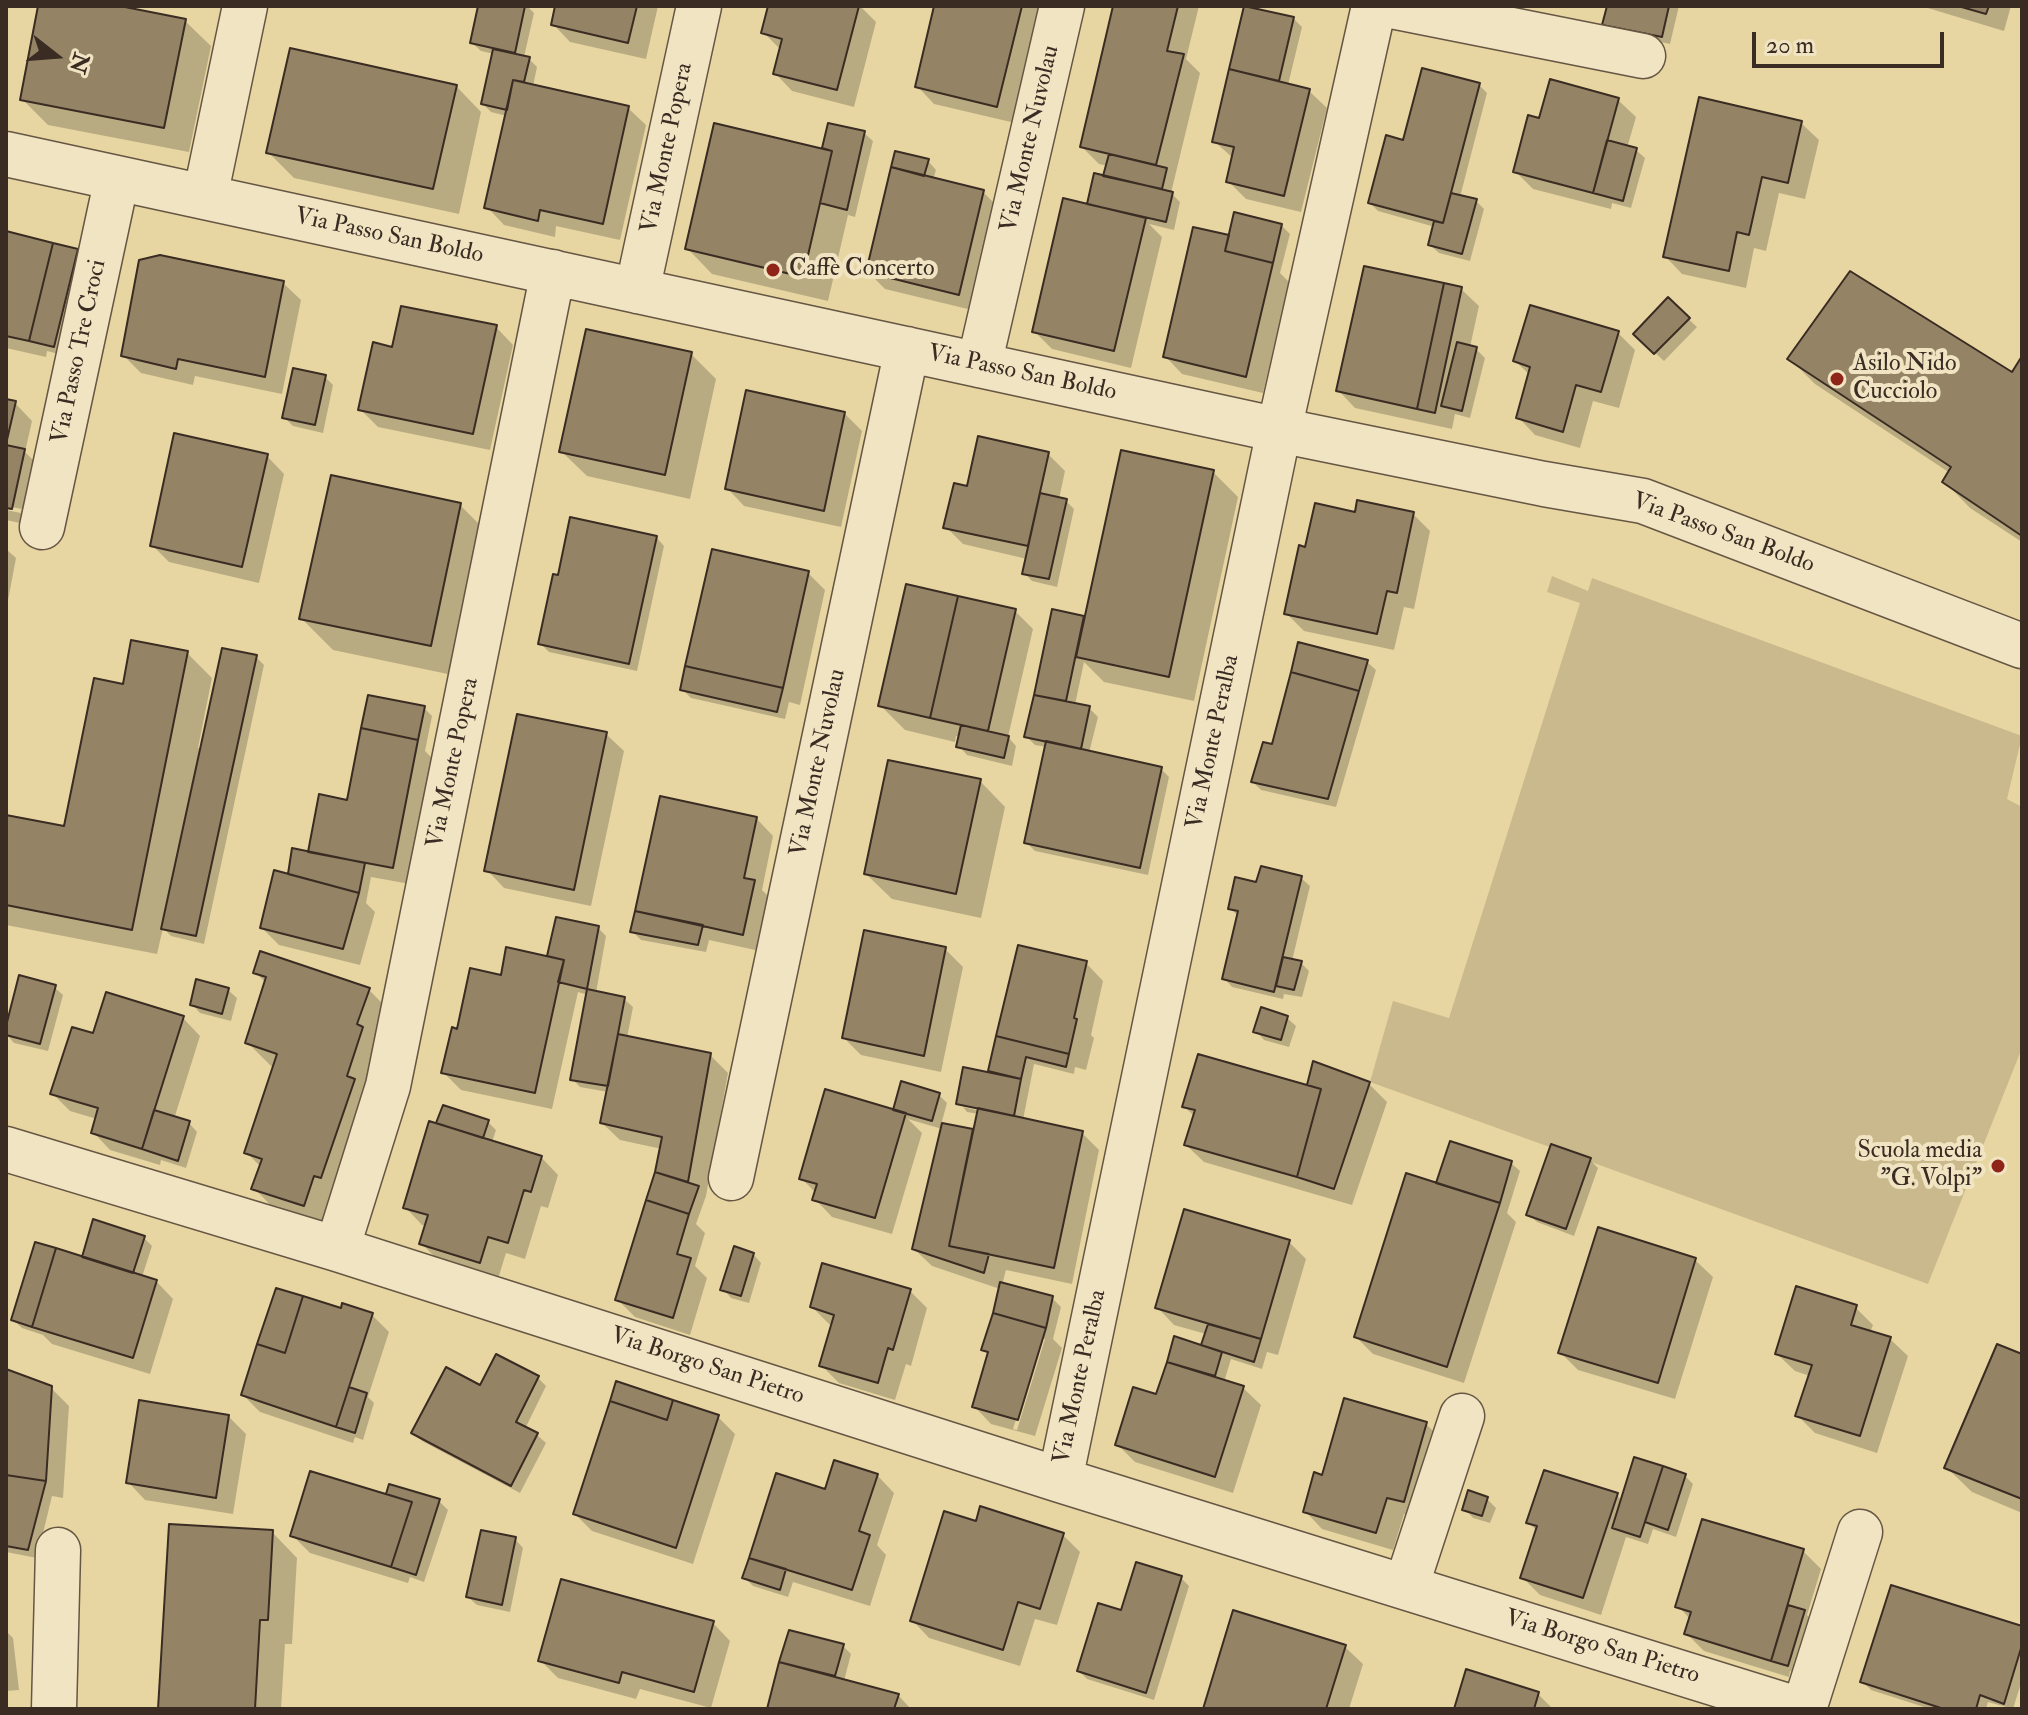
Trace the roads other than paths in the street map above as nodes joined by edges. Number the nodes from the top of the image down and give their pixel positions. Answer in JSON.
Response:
{"nodes":[{"id":1,"x":245,"y":6,"type":"edge"},
{"id":2,"x":699,"y":6,"type":"edge"},
{"id":3,"x":1062,"y":6,"type":"edge"},
{"id":4,"x":1374,"y":6,"type":"edge"},
{"id":5,"x":1391,"y":6,"type":"edge"},
{"id":6,"x":1643,"y":56,"type":"dead end"},
{"id":7,"x":6,"y":154,"type":"edge"},
{"id":8,"x":117,"y":178,"type":"junction"},
{"id":9,"x":205,"y":197,"type":"junction"},
{"id":10,"x":553,"y":272,"type":"junction"},
{"id":11,"x":637,"y":291,"type":"junction"},
{"id":12,"x":907,"y":349,"type":"junction"},
{"id":13,"x":979,"y":365,"type":"junction"},
{"id":14,"x":1279,"y":430,"type":"junction"},
{"id":15,"x":42,"y":527,"type":"dead end"},
{"id":16,"x":2022,"y":646,"type":"edge"},
{"id":17,"x":6,"y":1149,"type":"edge"},
{"id":18,"x":731,"y":1178,"type":"dead end"},
{"id":19,"x":337,"y":1249,"type":"junction"},
{"id":20,"x":1462,"y":1416,"type":"dead end"},
{"id":21,"x":1060,"y":1480,"type":"junction"},
{"id":22,"x":1860,"y":1532,"type":"dead end"},
{"id":23,"x":58,"y":1550,"type":"dead end"},
{"id":24,"x":1406,"y":1587,"type":"junction"},
{"id":25,"x":54,"y":1709,"type":"edge"},
{"id":26,"x":1797,"y":1709,"type":"edge"},
{"id":27,"x":1804,"y":1709,"type":"edge"}],
"edges":[{"from":1,"to":9,"type":"street"},
{"from":2,"to":11,"type":"street","name":"Via Monte Popera"},
{"from":3,"to":13,"type":"street","name":"Via Monte Nuvolau"},
{"from":4,"to":14,"type":"street","name":"Via Monte Peralba"},
{"from":5,"to":6,"type":"street"},
{"from":7,"to":8,"type":"street","name":"Via Passo San Boldo"},
{"from":8,"to":9,"type":"street","name":"Via Passo San Boldo"},
{"from":8,"to":15,"type":"street","name":"Via Passo Tre Croci"},
{"from":9,"to":10,"type":"street","name":"Via Passo San Boldo"},
{"from":10,"to":11,"type":"street","name":"Via Passo San Boldo"},
{"from":10,"to":19,"type":"street","name":"Via Monte Popera"},
{"from":11,"to":12,"type":"street","name":"Via Passo San Boldo"},
{"from":12,"to":13,"type":"street","name":"Via Passo San Boldo"},
{"from":12,"to":18,"type":"street","name":"Via Monte Nuvolau"},
{"from":13,"to":14,"type":"street","name":"Via Passo San Boldo"},
{"from":14,"to":16,"type":"street","name":"Via Passo San Boldo"},
{"from":14,"to":21,"type":"street","name":"Via Monte Peralba"},
{"from":17,"to":19,"type":"street","name":"Via Borgo San Pietro"},
{"from":19,"to":21,"type":"street","name":"Via Borgo San Pietro"},
{"from":20,"to":24,"type":"street"},
{"from":21,"to":24,"type":"street","name":"Via Borgo San Pietro"},
{"from":22,"to":27,"type":"street"},
{"from":23,"to":25,"type":"street"},
{"from":24,"to":26,"type":"street","name":"Via Borgo San Pietro"}]}
